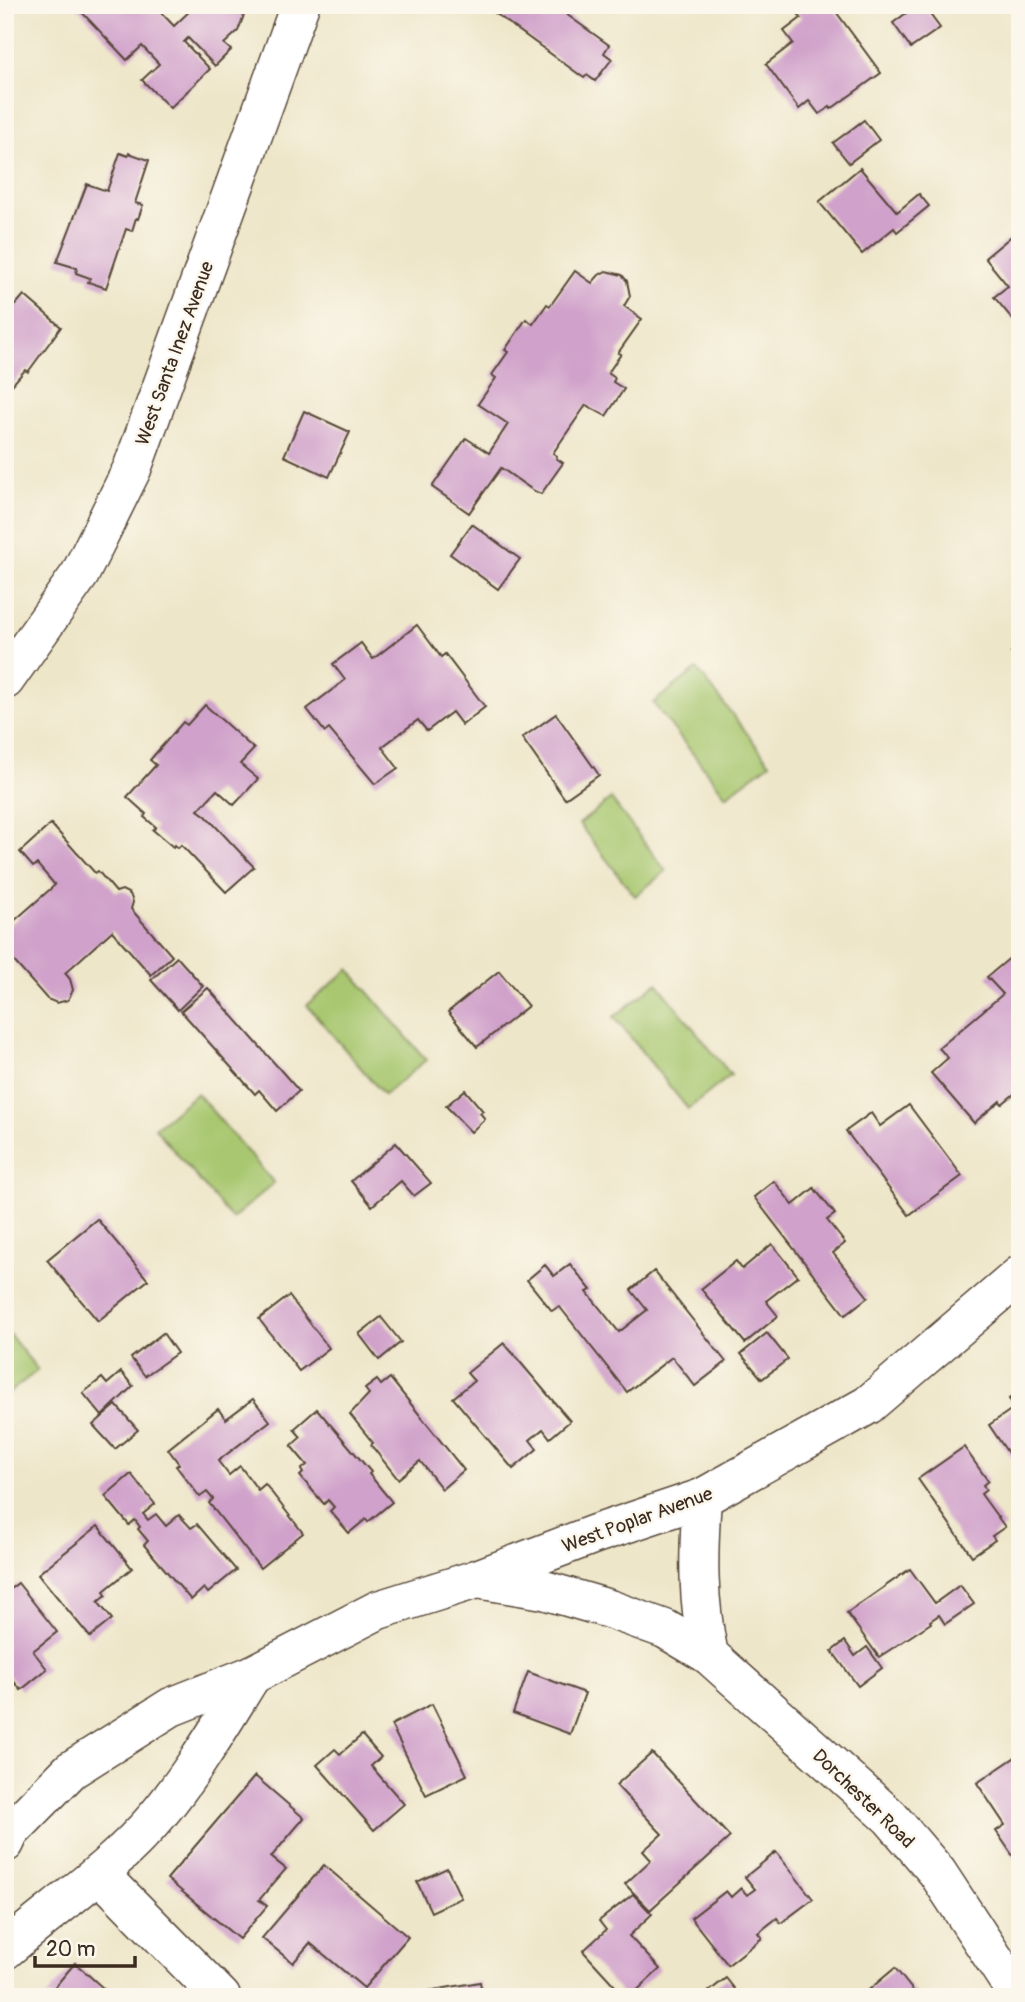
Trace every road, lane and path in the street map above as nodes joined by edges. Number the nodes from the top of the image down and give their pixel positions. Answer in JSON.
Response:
{"nodes":[{"id":1,"x":300,"y":5,"type":"edge"},
{"id":2,"x":5,"y":680,"type":"edge"},
{"id":3,"x":1020,"y":1275,"type":"edge"},
{"id":4,"x":702,"y":1498,"type":"junction"},
{"id":5,"x":477,"y":1579,"type":"junction"},
{"id":6,"x":709,"y":1655,"type":"junction"},
{"id":7,"x":252,"y":1675,"type":"junction"},
{"id":8,"x":5,"y":1843,"type":"edge"},
{"id":9,"x":99,"y":1873,"type":"junction"},
{"id":10,"x":5,"y":1950,"type":"edge"},
{"id":11,"x":221,"y":1997,"type":"edge"},
{"id":12,"x":1019,"y":1997,"type":"edge"}],
"edges":[{"from":1,"to":2,"type":"street","name":"West Santa Inez Avenue"},
{"from":3,"to":4,"type":"street","name":"West Poplar Avenue"},
{"from":4,"to":5,"type":"street","name":"West Poplar Avenue"},
{"from":4,"to":6,"type":"street"},
{"from":5,"to":6,"type":"street","name":"Dorchester Road"},
{"from":5,"to":7,"type":"street","name":"West Poplar Avenue"},
{"from":6,"to":12,"type":"street","name":"Dorchester Road"},
{"from":7,"to":8,"type":"street","name":"West Poplar Avenue"},
{"from":7,"to":9,"type":"street","name":"West Poplar Avenue"},
{"from":9,"to":10,"type":"street","name":"West Poplar Avenue"},
{"from":9,"to":11,"type":"street"}]}
